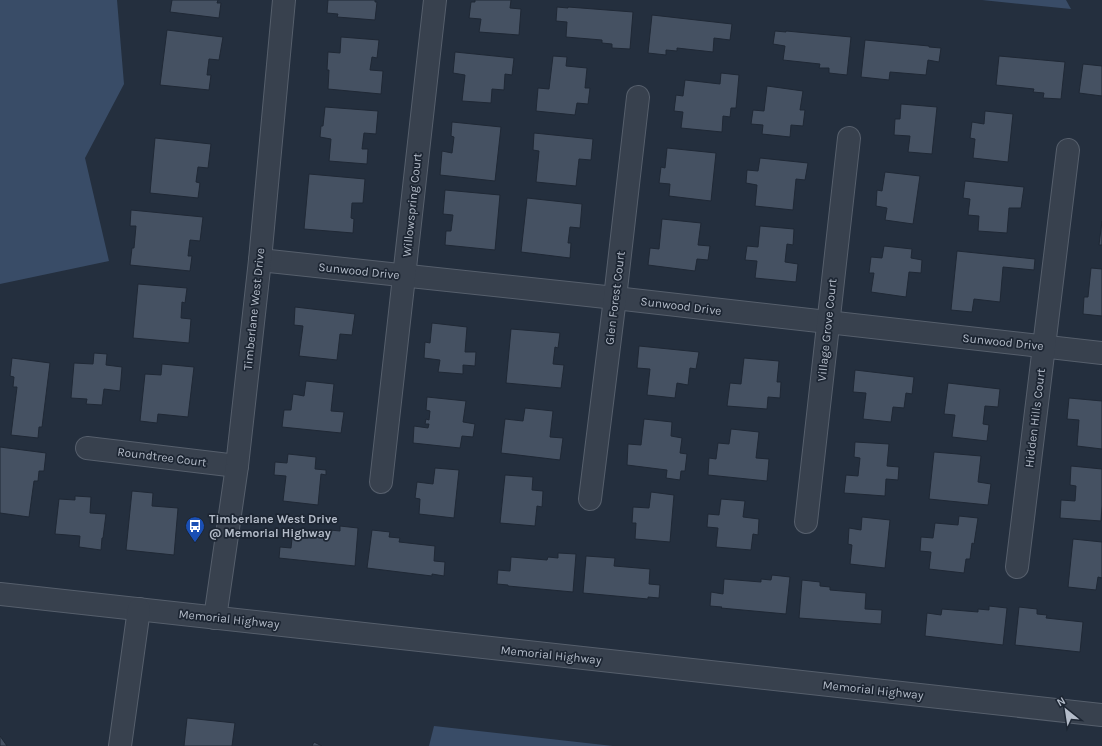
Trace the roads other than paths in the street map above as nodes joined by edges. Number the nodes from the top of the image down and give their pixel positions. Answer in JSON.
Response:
{"nodes":[{"id":1,"x":284,"y":0,"type":"edge"},
{"id":2,"x":435,"y":0,"type":"edge"},
{"id":3,"x":638,"y":97,"type":"dead end"},
{"id":4,"x":849,"y":138,"type":"dead end"},
{"id":5,"x":1068,"y":150,"type":"dead end"},
{"id":6,"x":260,"y":260,"type":"junction"},
{"id":7,"x":404,"y":276,"type":"junction"},
{"id":8,"x":615,"y":298,"type":"junction"},
{"id":9,"x":828,"y":322,"type":"junction"},
{"id":10,"x":1044,"y":347,"type":"junction"},
{"id":11,"x":1102,"y":354,"type":"edge"},
{"id":12,"x":87,"y":448,"type":"dead end"},
{"id":13,"x":236,"y":466,"type":"junction"},
{"id":14,"x":381,"y":482,"type":"dead end"},
{"id":15,"x":590,"y":498,"type":"dead end"},
{"id":16,"x":806,"y":522,"type":"dead end"},
{"id":17,"x":1017,"y":567,"type":"dead end"},
{"id":18,"x":0,"y":594,"type":"edge"},
{"id":19,"x":139,"y":610,"type":"junction"},
{"id":20,"x":215,"y":618,"type":"junction"},
{"id":21,"x":1102,"y":715,"type":"edge"},
{"id":22,"x":120,"y":746,"type":"edge"}],
"edges":[{"from":1,"to":6,"type":"street","name":"Timberlane West Drive"},
{"from":2,"to":7,"type":"street","name":"Willowspring Court"},
{"from":3,"to":8,"type":"street","name":"Glen Forest Court"},
{"from":4,"to":9,"type":"street","name":"Village Grove Court"},
{"from":5,"to":10,"type":"street","name":"Hidden Hills Court"},
{"from":6,"to":7,"type":"street","name":"Sunwood Drive"},
{"from":6,"to":13,"type":"street","name":"Timberlane West Drive"},
{"from":7,"to":8,"type":"street","name":"Sunwood Drive"},
{"from":7,"to":14,"type":"street","name":"Willowspring Court"},
{"from":8,"to":9,"type":"street","name":"Sunwood Drive"},
{"from":8,"to":15,"type":"street","name":"Glen Forest Court"},
{"from":9,"to":10,"type":"street","name":"Sunwood Drive"},
{"from":9,"to":16,"type":"street","name":"Village Grove Court"},
{"from":10,"to":11,"type":"street","name":"Sunwood Drive"},
{"from":10,"to":17,"type":"street","name":"Hidden Hills Court"},
{"from":12,"to":13,"type":"street","name":"Roundtree Court"},
{"from":13,"to":20,"type":"street","name":"Timberlane West Drive"},
{"from":18,"to":19,"type":"street","name":"Memorial Highway"},
{"from":19,"to":20,"type":"street","name":"Memorial Highway"},
{"from":19,"to":22,"type":"street"},
{"from":20,"to":21,"type":"street","name":"Memorial Highway"}]}
